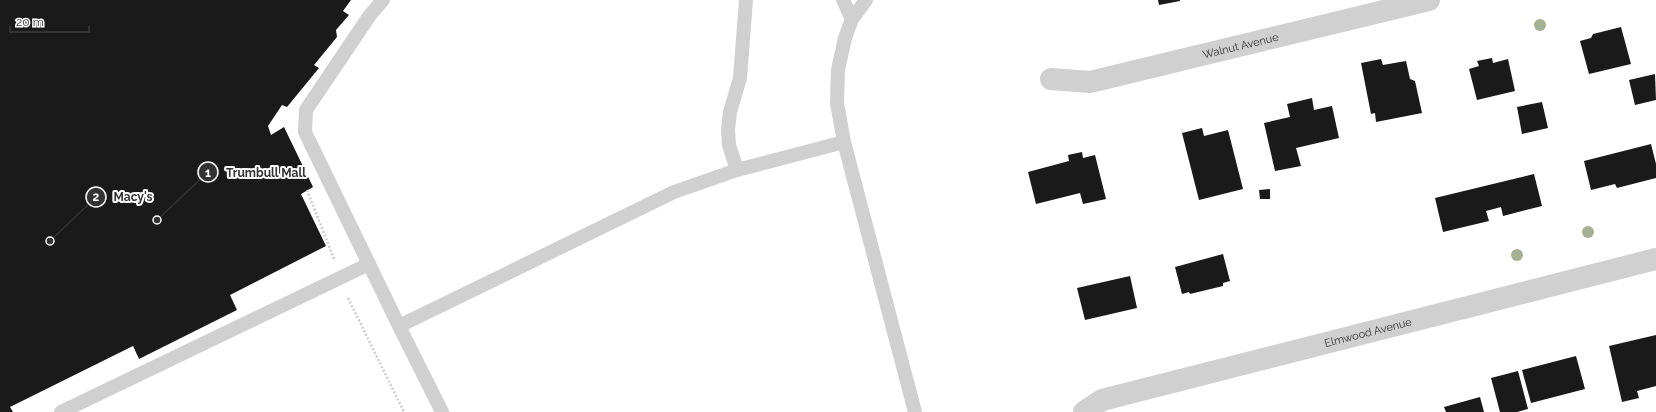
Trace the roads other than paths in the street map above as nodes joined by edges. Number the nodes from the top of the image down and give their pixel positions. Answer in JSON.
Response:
{"nodes":[{"id":1,"x":383,"y":0,"type":"edge"},
{"id":2,"x":746,"y":0,"type":"edge"},
{"id":3,"x":843,"y":0,"type":"edge"},
{"id":4,"x":866,"y":0,"type":"edge"},
{"id":5,"x":1429,"y":0,"type":"edge"},
{"id":6,"x":852,"y":19,"type":"junction"},
{"id":7,"x":1050,"y":79,"type":"dead end"},
{"id":8,"x":844,"y":142,"type":"junction"},
{"id":9,"x":737,"y":170,"type":"junction"},
{"id":10,"x":1656,"y":260,"type":"edge"},
{"id":11,"x":369,"y":264,"type":"junction"},
{"id":12,"x":399,"y":326,"type":"junction"},
{"id":13,"x":61,"y":412,"type":"edge"},
{"id":14,"x":442,"y":412,"type":"edge"},
{"id":15,"x":915,"y":412,"type":"edge"},
{"id":16,"x":1084,"y":412,"type":"edge"}],
"edges":[{"from":1,"to":11,"type":"lane"},
{"from":2,"to":9,"type":"lane"},
{"from":3,"to":6,"type":"lane"},
{"from":4,"to":6,"type":"lane"},
{"from":5,"to":7,"type":"street","name":"Walnut Avenue"},
{"from":6,"to":8,"type":"lane"},
{"from":8,"to":9,"type":"lane"},
{"from":8,"to":15,"type":"lane"},
{"from":9,"to":12,"type":"lane"},
{"from":10,"to":16,"type":"street","name":"Elmwood Avenue"},
{"from":11,"to":12,"type":"lane"},
{"from":11,"to":13,"type":"lane"},
{"from":12,"to":14,"type":"lane"}]}
